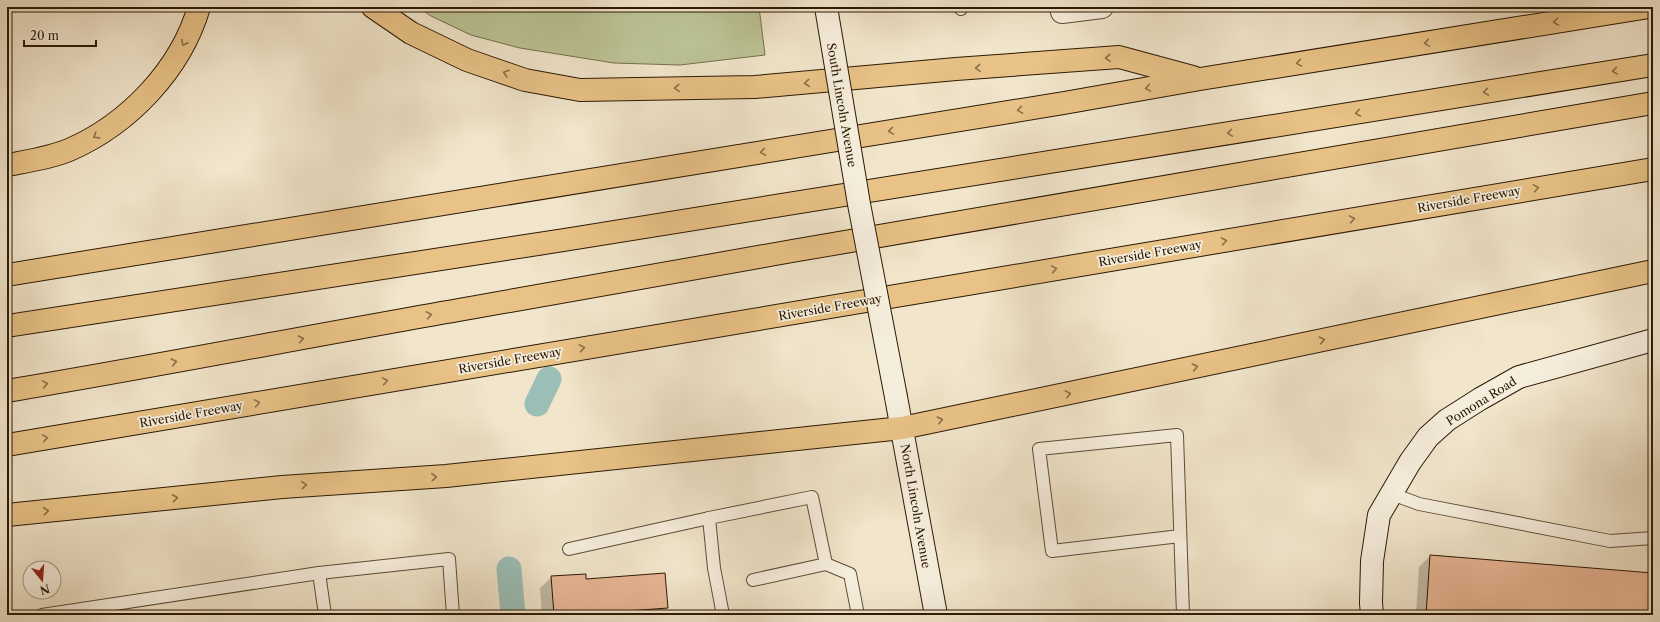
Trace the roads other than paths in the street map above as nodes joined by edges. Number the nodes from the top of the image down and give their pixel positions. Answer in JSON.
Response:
{"nodes":[{"id":1,"x":199,"y":7,"type":"edge"},
{"id":2,"x":373,"y":7,"type":"edge"},
{"id":3,"x":826,"y":7,"type":"edge"},
{"id":4,"x":1102,"y":7,"type":"edge"},
{"id":5,"x":1649,"y":7,"type":"edge"},
{"id":6,"x":1061,"y":10,"type":"edge"},
{"id":7,"x":1653,"y":65,"type":"edge"},
{"id":8,"x":1200,"y":79,"type":"junction"},
{"id":9,"x":1653,"y":103,"type":"edge"},
{"id":10,"x":7,"y":165,"type":"edge"},
{"id":11,"x":1653,"y":169,"type":"edge"},
{"id":12,"x":1653,"y":272,"type":"edge"},
{"id":13,"x":7,"y":275,"type":"edge"},
{"id":14,"x":7,"y":326,"type":"edge"},
{"id":15,"x":1653,"y":340,"type":"edge"},
{"id":16,"x":7,"y":391,"type":"edge"},
{"id":17,"x":896,"y":397,"type":"joint"},
{"id":18,"x":902,"y":428,"type":"junction"},
{"id":19,"x":7,"y":445,"type":"edge"},
{"id":20,"x":1392,"y":494,"type":"junction"},
{"id":21,"x":7,"y":515,"type":"edge"},
{"id":22,"x":710,"y":518,"type":"junction"},
{"id":23,"x":1180,"y":536,"type":"junction"},
{"id":24,"x":1653,"y":538,"type":"edge"},
{"id":25,"x":569,"y":549,"type":"dead end"},
{"id":26,"x":826,"y":564,"type":"junction"},
{"id":27,"x":319,"y":573,"type":"junction"},
{"id":28,"x":753,"y":580,"type":"dead end"},
{"id":29,"x":42,"y":615,"type":"edge"},
{"id":30,"x":325,"y":615,"type":"edge"},
{"id":31,"x":453,"y":615,"type":"edge"},
{"id":32,"x":723,"y":615,"type":"edge"},
{"id":33,"x":858,"y":615,"type":"edge"},
{"id":34,"x":936,"y":615,"type":"edge"},
{"id":35,"x":1183,"y":615,"type":"edge"},
{"id":36,"x":1372,"y":615,"type":"edge"}],
"edges":[{"from":1,"to":10,"type":"highway","one_way":true},
{"from":8,"to":2,"type":"highway","one_way":true},
{"from":3,"to":17,"type":"main road","name":"South Lincoln Avenue","bridge":true},
{"from":4,"to":6,"type":"main road"},
{"from":5,"to":8,"type":"highway","one_way":true},
{"from":7,"to":14,"type":"highway","one_way":true},
{"from":8,"to":13,"type":"highway","one_way":true},
{"from":16,"to":9,"type":"highway","one_way":true},
{"from":19,"to":11,"type":"highway","name":"Riverside Freeway","one_way":true},
{"from":18,"to":12,"type":"highway","one_way":true},
{"from":15,"to":20,"type":"main road","name":"Pomona Road"},
{"from":17,"to":18,"type":"main road","name":"North Lincoln Avenue"},
{"from":21,"to":18,"type":"highway","one_way":true},
{"from":18,"to":34,"type":"main road","name":"North Lincoln Avenue"},
{"from":20,"to":24,"type":"lane"},
{"from":20,"to":36,"type":"main road","name":"Pomona Road"},
{"from":22,"to":25,"type":"lane"},
{"from":22,"to":26,"type":"lane"},
{"from":22,"to":32,"type":"lane"},
{"from":23,"to":23,"type":"lane"},
{"from":23,"to":35,"type":"lane"},
{"from":26,"to":28,"type":"lane"},
{"from":26,"to":33,"type":"lane"},
{"from":27,"to":29,"type":"lane"},
{"from":27,"to":30,"type":"lane"},
{"from":27,"to":31,"type":"lane"}]}
